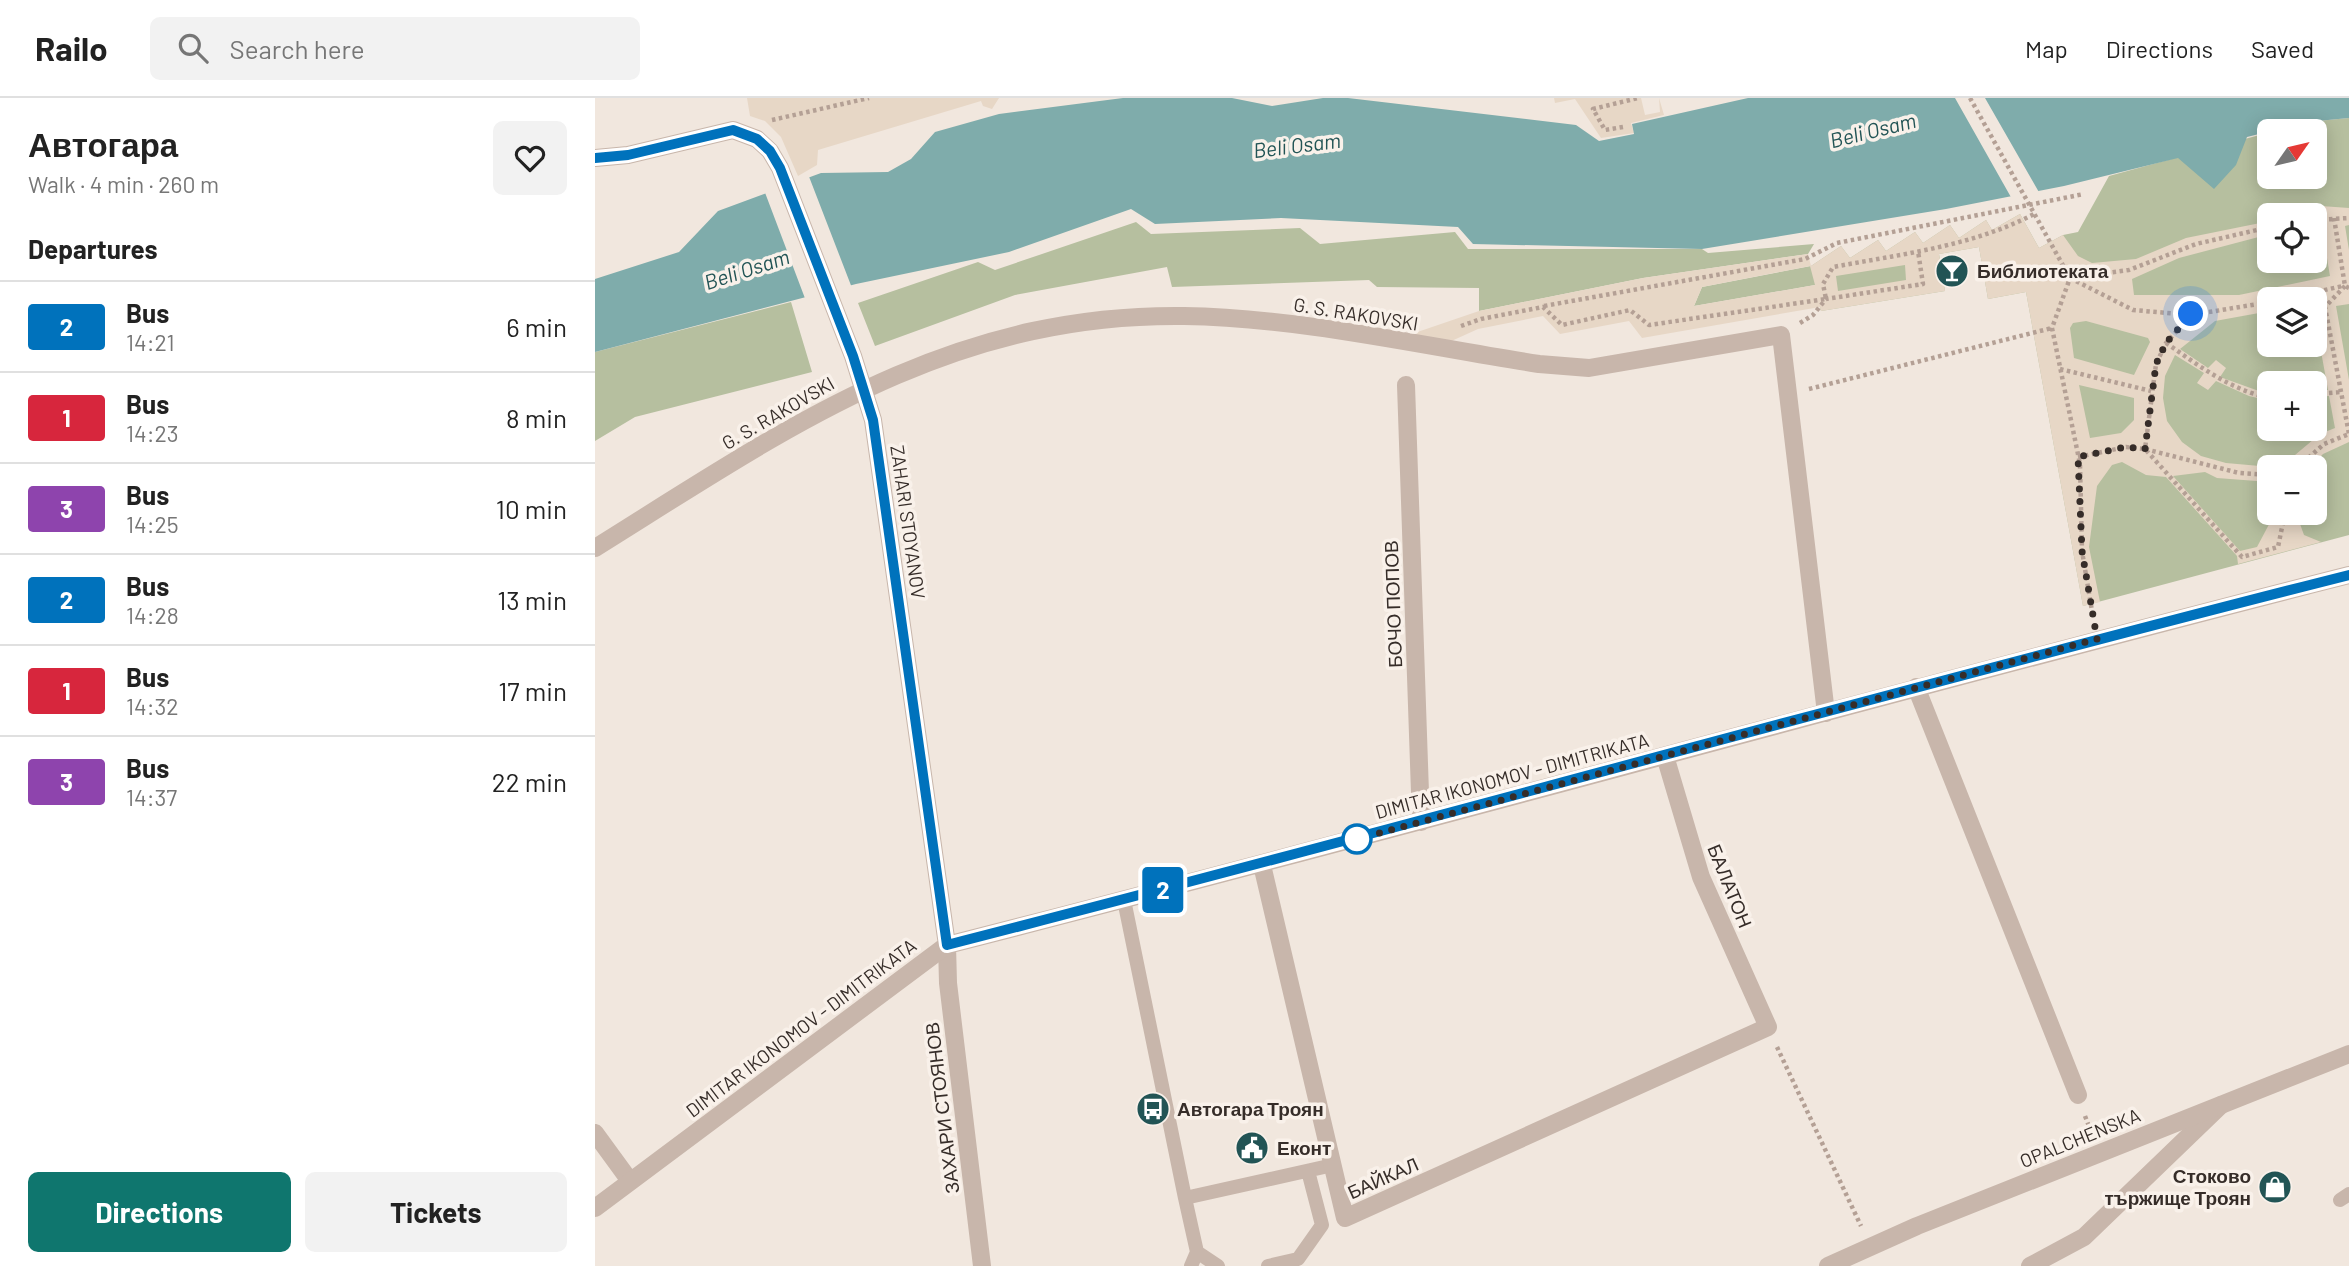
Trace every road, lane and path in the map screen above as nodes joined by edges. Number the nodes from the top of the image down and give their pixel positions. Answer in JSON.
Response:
{"nodes":[{"id":1,"x":869,"y":98,"type":"edge"},
{"id":2,"x":1638,"y":98,"type":"edge"},
{"id":3,"x":1970,"y":98,"type":"edge"},
{"id":4,"x":1623,"y":127,"type":"dead end"},
{"id":5,"x":740,"y":131,"type":"junction"},
{"id":6,"x":595,"y":158,"type":"edge"},
{"id":7,"x":2084,"y":194,"type":"dead end"},
{"id":8,"x":2036,"y":213,"type":"junction"},
{"id":9,"x":2349,"y":218,"type":"edge"},
{"id":10,"x":2327,"y":219,"type":"edge"},
{"id":11,"x":2334,"y":219,"type":"junction"},
{"id":12,"x":2257,"y":230,"type":"edge"},
{"id":13,"x":1918,"y":251,"type":"junction"},
{"id":14,"x":2070,"y":278,"type":"junction"},
{"id":15,"x":2348,"y":286,"type":"edge"},
{"id":16,"x":2327,"y":290,"type":"edge"},
{"id":17,"x":1826,"y":299,"type":"junction"},
{"id":18,"x":2257,"y":304,"type":"edge"},
{"id":19,"x":1543,"y":307,"type":"junction"},
{"id":20,"x":2191,"y":314,"type":"junction"},
{"id":21,"x":1813,"y":315,"type":"dead end"},
{"id":22,"x":1459,"y":327,"type":"dead end"},
{"id":23,"x":2052,"y":328,"type":"junction"},
{"id":24,"x":2166,"y":343,"type":"junction"},
{"id":25,"x":2060,"y":369,"type":"junction"},
{"id":26,"x":1406,"y":385,"type":"dead end"},
{"id":27,"x":864,"y":388,"type":"junction"},
{"id":28,"x":2151,"y":391,"type":"junction"},
{"id":29,"x":2341,"y":392,"type":"junction"},
{"id":30,"x":2327,"y":393,"type":"edge"},
{"id":31,"x":1788,"y":394,"type":"junction"},
{"id":32,"x":2257,"y":395,"type":"edge"},
{"id":33,"x":2349,"y":434,"type":"edge"},
{"id":34,"x":2145,"y":449,"type":"junction"},
{"id":35,"x":2312,"y":455,"type":"edge"},
{"id":36,"x":2078,"y":457,"type":"junction"},
{"id":37,"x":2257,"y":474,"type":"edge"},
{"id":38,"x":2283,"y":525,"type":"edge"},
{"id":39,"x":595,"y":548,"type":"edge"},
{"id":40,"x":2349,"y":575,"type":"edge"},
{"id":41,"x":2097,"y":639,"type":"junction"},
{"id":42,"x":1916,"y":687,"type":"junction"},
{"id":43,"x":1826,"y":713,"type":"junction"},
{"id":44,"x":1665,"y":756,"type":"junction"},
{"id":45,"x":1421,"y":822,"type":"junction"},
{"id":46,"x":1262,"y":865,"type":"junction"},
{"id":47,"x":1124,"y":900,"type":"junction"},
{"id":48,"x":947,"y":945,"type":"junction"},
{"id":49,"x":1767,"y":1027,"type":"junction"},
{"id":50,"x":2349,"y":1054,"type":"edge"},
{"id":51,"x":2078,"y":1095,"type":"joint"},
{"id":52,"x":2221,"y":1104,"type":"junction"},
{"id":53,"x":595,"y":1132,"type":"edge"},
{"id":54,"x":2098,"y":1153,"type":"junction"},
{"id":55,"x":1333,"y":1165,"type":"junction"},
{"id":56,"x":1308,"y":1171,"type":"junction"},
{"id":57,"x":630,"y":1181,"type":"junction"},
{"id":58,"x":1185,"y":1198,"type":"junction"},
{"id":59,"x":595,"y":1208,"type":"edge"},
{"id":60,"x":1871,"y":1247,"type":"junction"},
{"id":61,"x":1194,"y":1259,"type":"edge"},
{"id":62,"x":982,"y":1266,"type":"edge"},
{"id":63,"x":1218,"y":1266,"type":"edge"},
{"id":64,"x":1268,"y":1266,"type":"edge"},
{"id":65,"x":1828,"y":1266,"type":"edge"},
{"id":66,"x":2030,"y":1266,"type":"edge"}],
"edges":[{"from":1,"to":5,"type":"path"},
{"from":2,"to":4,"type":"path"},
{"from":3,"to":8,"type":"path"},
{"from":5,"to":6,"type":"street"},
{"from":5,"to":27,"type":"street","name":"ZAHARI STOYANOV"},
{"from":7,"to":19,"type":"path"},
{"from":8,"to":13,"type":"path"},
{"from":8,"to":14,"type":"path"},
{"from":9,"to":11,"type":"path"},
{"from":10,"to":11,"type":"path"},
{"from":11,"to":15,"type":"path"},
{"from":12,"to":14,"type":"path"},
{"from":13,"to":17,"type":"path"},
{"from":13,"to":17,"type":"path"},
{"from":14,"to":20,"type":"path"},
{"from":14,"to":23,"type":"path"},
{"from":15,"to":16,"type":"path"},
{"from":15,"to":29,"type":"path"},
{"from":17,"to":19,"type":"path"},
{"from":17,"to":21,"type":"path"},
{"from":18,"to":20,"type":"path"},
{"from":19,"to":22,"type":"path"},
{"from":20,"to":24,"type":"path"},
{"from":23,"to":25,"type":"path"},
{"from":23,"to":31,"type":"path"},
{"from":24,"to":28,"type":"path"},
{"from":24,"to":32,"type":"path"},
{"from":25,"to":28,"type":"path"},
{"from":25,"to":36,"type":"path"},
{"from":26,"to":45,"type":"street","name":"БОЧО ПОПОВ"},
{"from":27,"to":31,"type":"street","name":"G. S. RAKOVSKI"},
{"from":27,"to":39,"type":"street","name":"G. S. RAKOVSKI"},
{"from":27,"to":48,"type":"street","name":"ZAHARI STOYANOV"},
{"from":28,"to":34,"type":"path"},
{"from":29,"to":30,"type":"path"},
{"from":29,"to":33,"type":"path"},
{"from":31,"to":43,"type":"street","name":"G. S. RAKOVSKI"},
{"from":33,"to":35,"type":"path"},
{"from":34,"to":36,"type":"path"},
{"from":34,"to":37,"type":"path"},
{"from":34,"to":38,"type":"path"},
{"from":36,"to":41,"type":"path"},
{"from":40,"to":41,"type":"street","name":"DIMITAR IKONOMOV - DIMITRIKATA"},
{"from":41,"to":42,"type":"street","name":"DIMITAR IKONOMOV - DIMITRIKATA"},
{"from":42,"to":43,"type":"street","name":"DIMITAR IKONOMOV - DIMITRIKATA"},
{"from":42,"to":51,"type":"street"},
{"from":43,"to":44,"type":"street","name":"DIMITAR IKONOMOV - DIMITRIKATA"},
{"from":44,"to":45,"type":"street","name":"DIMITAR IKONOMOV - DIMITRIKATA"},
{"from":44,"to":49,"type":"street","name":"БАЛАТОН"},
{"from":45,"to":46,"type":"street","name":"DIMITAR IKONOMOV - DIMITRIKATA"},
{"from":46,"to":47,"type":"street","name":"DIMITAR IKONOMOV - DIMITRIKATA"},
{"from":46,"to":55,"type":"street","name":"БАЙКАЛ"},
{"from":47,"to":48,"type":"street","name":"DIMITAR IKONOMOV - DIMITRIKATA"},
{"from":47,"to":58,"type":"lane"},
{"from":48,"to":57,"type":"street","name":"DIMITAR IKONOMOV - DIMITRIKATA"},
{"from":48,"to":62,"type":"street","name":"ЗАХАРИ СТОЯНОВ"},
{"from":49,"to":55,"type":"street","name":"БАЙКАЛ"},
{"from":49,"to":60,"type":"path"},
{"from":50,"to":52,"type":"street","name":"OPALCHENSKA"},
{"from":51,"to":54,"type":"path"},
{"from":52,"to":54,"type":"street","name":"OPALCHENSKA"},
{"from":52,"to":66,"type":"street"},
{"from":53,"to":57,"type":"street"},
{"from":54,"to":60,"type":"street","name":"OPALCHENSKA"},
{"from":55,"to":56,"type":"lane"},
{"from":56,"to":58,"type":"lane"},
{"from":56,"to":64,"type":"lane"},
{"from":57,"to":59,"type":"street","name":"DIMITAR IKONOMOV - DIMITRIKATA"},
{"from":58,"to":61,"type":"lane"},
{"from":60,"to":65,"type":"street","name":"OPALCHENSKA"},
{"from":61,"to":63,"type":"lane"}]}
